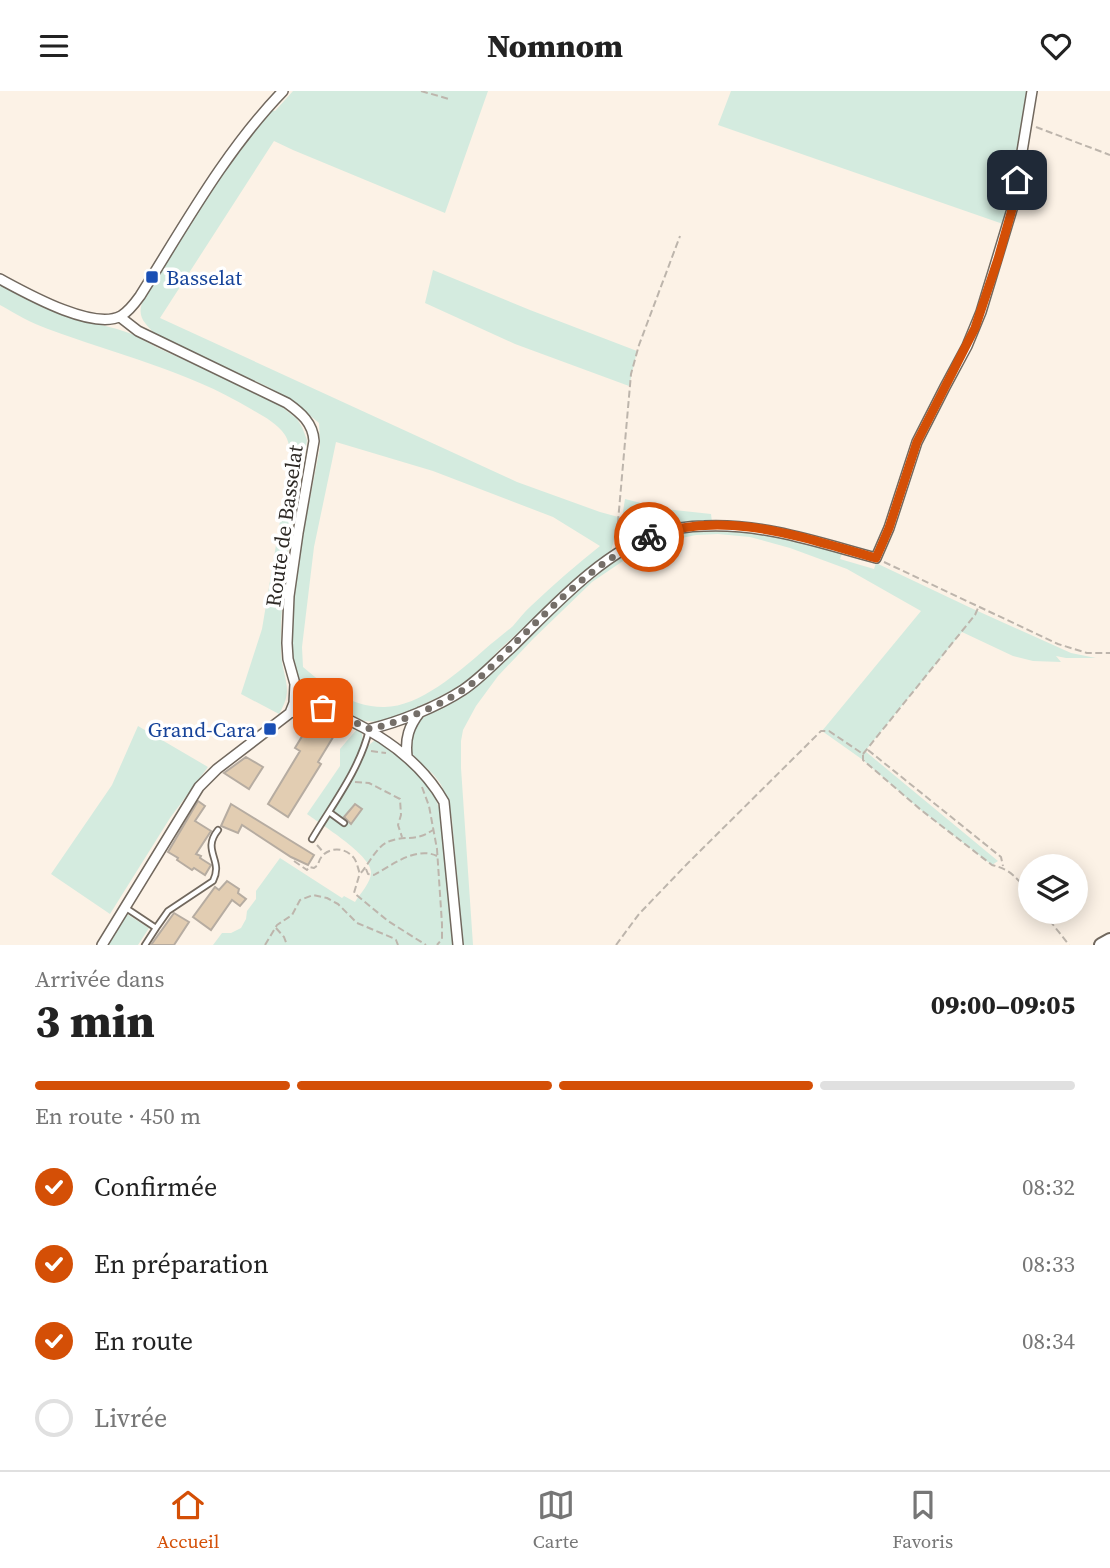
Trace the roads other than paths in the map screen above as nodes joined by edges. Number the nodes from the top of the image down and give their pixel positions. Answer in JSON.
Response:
{"nodes":[{"id":1,"x":283,"y":91,"type":"edge"},
{"id":2,"x":1032,"y":91,"type":"edge"},
{"id":3,"x":0,"y":279,"type":"edge"},
{"id":4,"x":120,"y":317,"type":"junction"},
{"id":5,"x":295,"y":684,"type":"junction"},
{"id":6,"x":323,"y":708,"type":"junction"},
{"id":7,"x":420,"y":711,"type":"junction"},
{"id":8,"x":290,"y":713,"type":"junction"},
{"id":9,"x":370,"y":729,"type":"junction"},
{"id":10,"x":407,"y":755,"type":"junction"},
{"id":11,"x":329,"y":812,"type":"junction"},
{"id":12,"x":344,"y":823,"type":"dead end"},
{"id":13,"x":218,"y":830,"type":"dead end"},
{"id":14,"x":312,"y":839,"type":"road end"},
{"id":15,"x":124,"y":907,"type":"junction"},
{"id":16,"x":156,"y":928,"type":"junction"},
{"id":17,"x":1110,"y":940,"type":"edge"},
{"id":18,"x":102,"y":945,"type":"edge"},
{"id":19,"x":145,"y":945,"type":"edge"},
{"id":20,"x":458,"y":945,"type":"edge"},
{"id":21,"x":1101,"y":945,"type":"edge"}],
"edges":[{"from":1,"to":4,"type":"street"},
{"from":2,"to":7,"type":"street"},
{"from":3,"to":4,"type":"street"},
{"from":4,"to":5,"type":"street","name":"Route de Basselat"},
{"from":5,"to":6,"type":"street"},
{"from":5,"to":8,"type":"street","name":"Route de Basselat"},
{"from":6,"to":8,"type":"street"},
{"from":6,"to":9,"type":"street"},
{"from":7,"to":9,"type":"street"},
{"from":7,"to":10,"type":"street"},
{"from":8,"to":15,"type":"street"},
{"from":9,"to":10,"type":"street"},
{"from":9,"to":11,"type":"lane"},
{"from":10,"to":20,"type":"street"},
{"from":11,"to":12,"type":"lane"},
{"from":11,"to":14,"type":"lane"},
{"from":13,"to":16,"type":"lane"},
{"from":15,"to":16,"type":"lane"},
{"from":15,"to":18,"type":"street"},
{"from":16,"to":19,"type":"lane"},
{"from":17,"to":21,"type":"street"}]}
